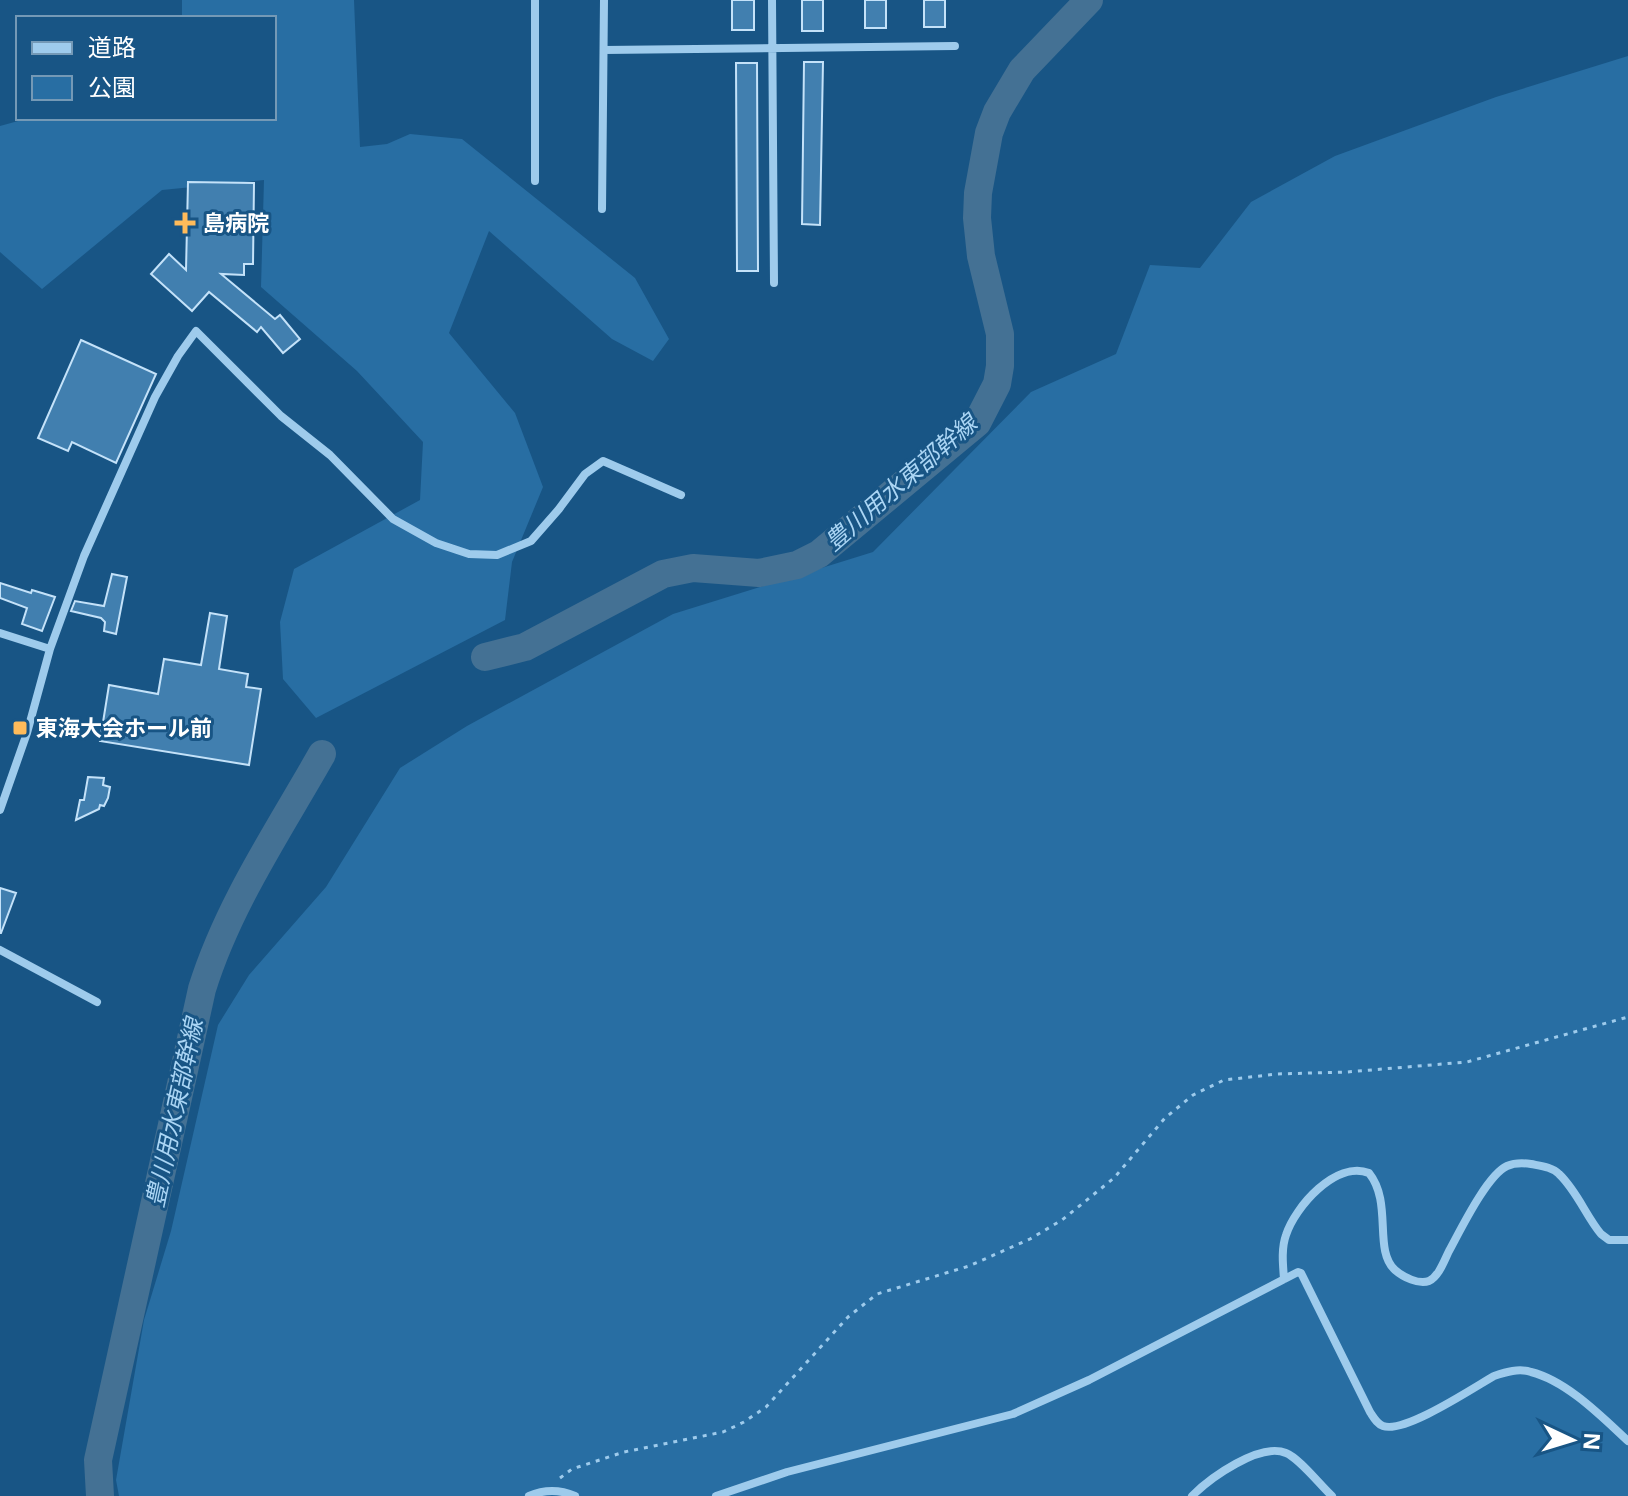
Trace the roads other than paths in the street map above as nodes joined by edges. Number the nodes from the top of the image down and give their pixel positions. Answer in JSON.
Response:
{"nodes":[{"id":1,"x":535,"y":0,"type":"edge"},
{"id":2,"x":604,"y":0,"type":"edge"},
{"id":3,"x":772,"y":0,"type":"edge"},
{"id":4,"x":955,"y":46,"type":"dead end"},
{"id":5,"x":771,"y":48,"type":"junction"},
{"id":6,"x":604,"y":50,"type":"junction"},
{"id":7,"x":535,"y":181,"type":"dead end"},
{"id":8,"x":602,"y":209,"type":"dead end"},
{"id":9,"x":774,"y":283,"type":"dead end"},
{"id":10,"x":681,"y":495,"type":"dead end"},
{"id":11,"x":0,"y":633,"type":"edge"},
{"id":12,"x":50,"y":649,"type":"junction"},
{"id":13,"x":0,"y":810,"type":"edge"},
{"id":14,"x":0,"y":950,"type":"edge"},
{"id":15,"x":97,"y":1002,"type":"dead end"},
{"id":16,"x":1628,"y":1240,"type":"edge"},
{"id":17,"x":1284,"y":1279,"type":"junction"},
{"id":18,"x":1628,"y":1441,"type":"edge"},
{"id":19,"x":529,"y":1496,"type":"edge"},
{"id":20,"x":575,"y":1496,"type":"edge"},
{"id":21,"x":716,"y":1496,"type":"edge"},
{"id":22,"x":1192,"y":1496,"type":"edge"},
{"id":23,"x":1332,"y":1496,"type":"edge"}],
"edges":[{"from":1,"to":7,"type":"street"},
{"from":2,"to":6,"type":"street"},
{"from":3,"to":5,"type":"street"},
{"from":4,"to":5,"type":"street"},
{"from":5,"to":6,"type":"street"},
{"from":5,"to":9,"type":"street"},
{"from":6,"to":8,"type":"street"},
{"from":10,"to":12,"type":"street"},
{"from":11,"to":12,"type":"street"},
{"from":12,"to":13,"type":"street"},
{"from":14,"to":15,"type":"street"},
{"from":16,"to":17,"type":"street"},
{"from":17,"to":18,"type":"street"},
{"from":17,"to":21,"type":"street"},
{"from":19,"to":20,"type":"street"},
{"from":22,"to":23,"type":"street"}]}
